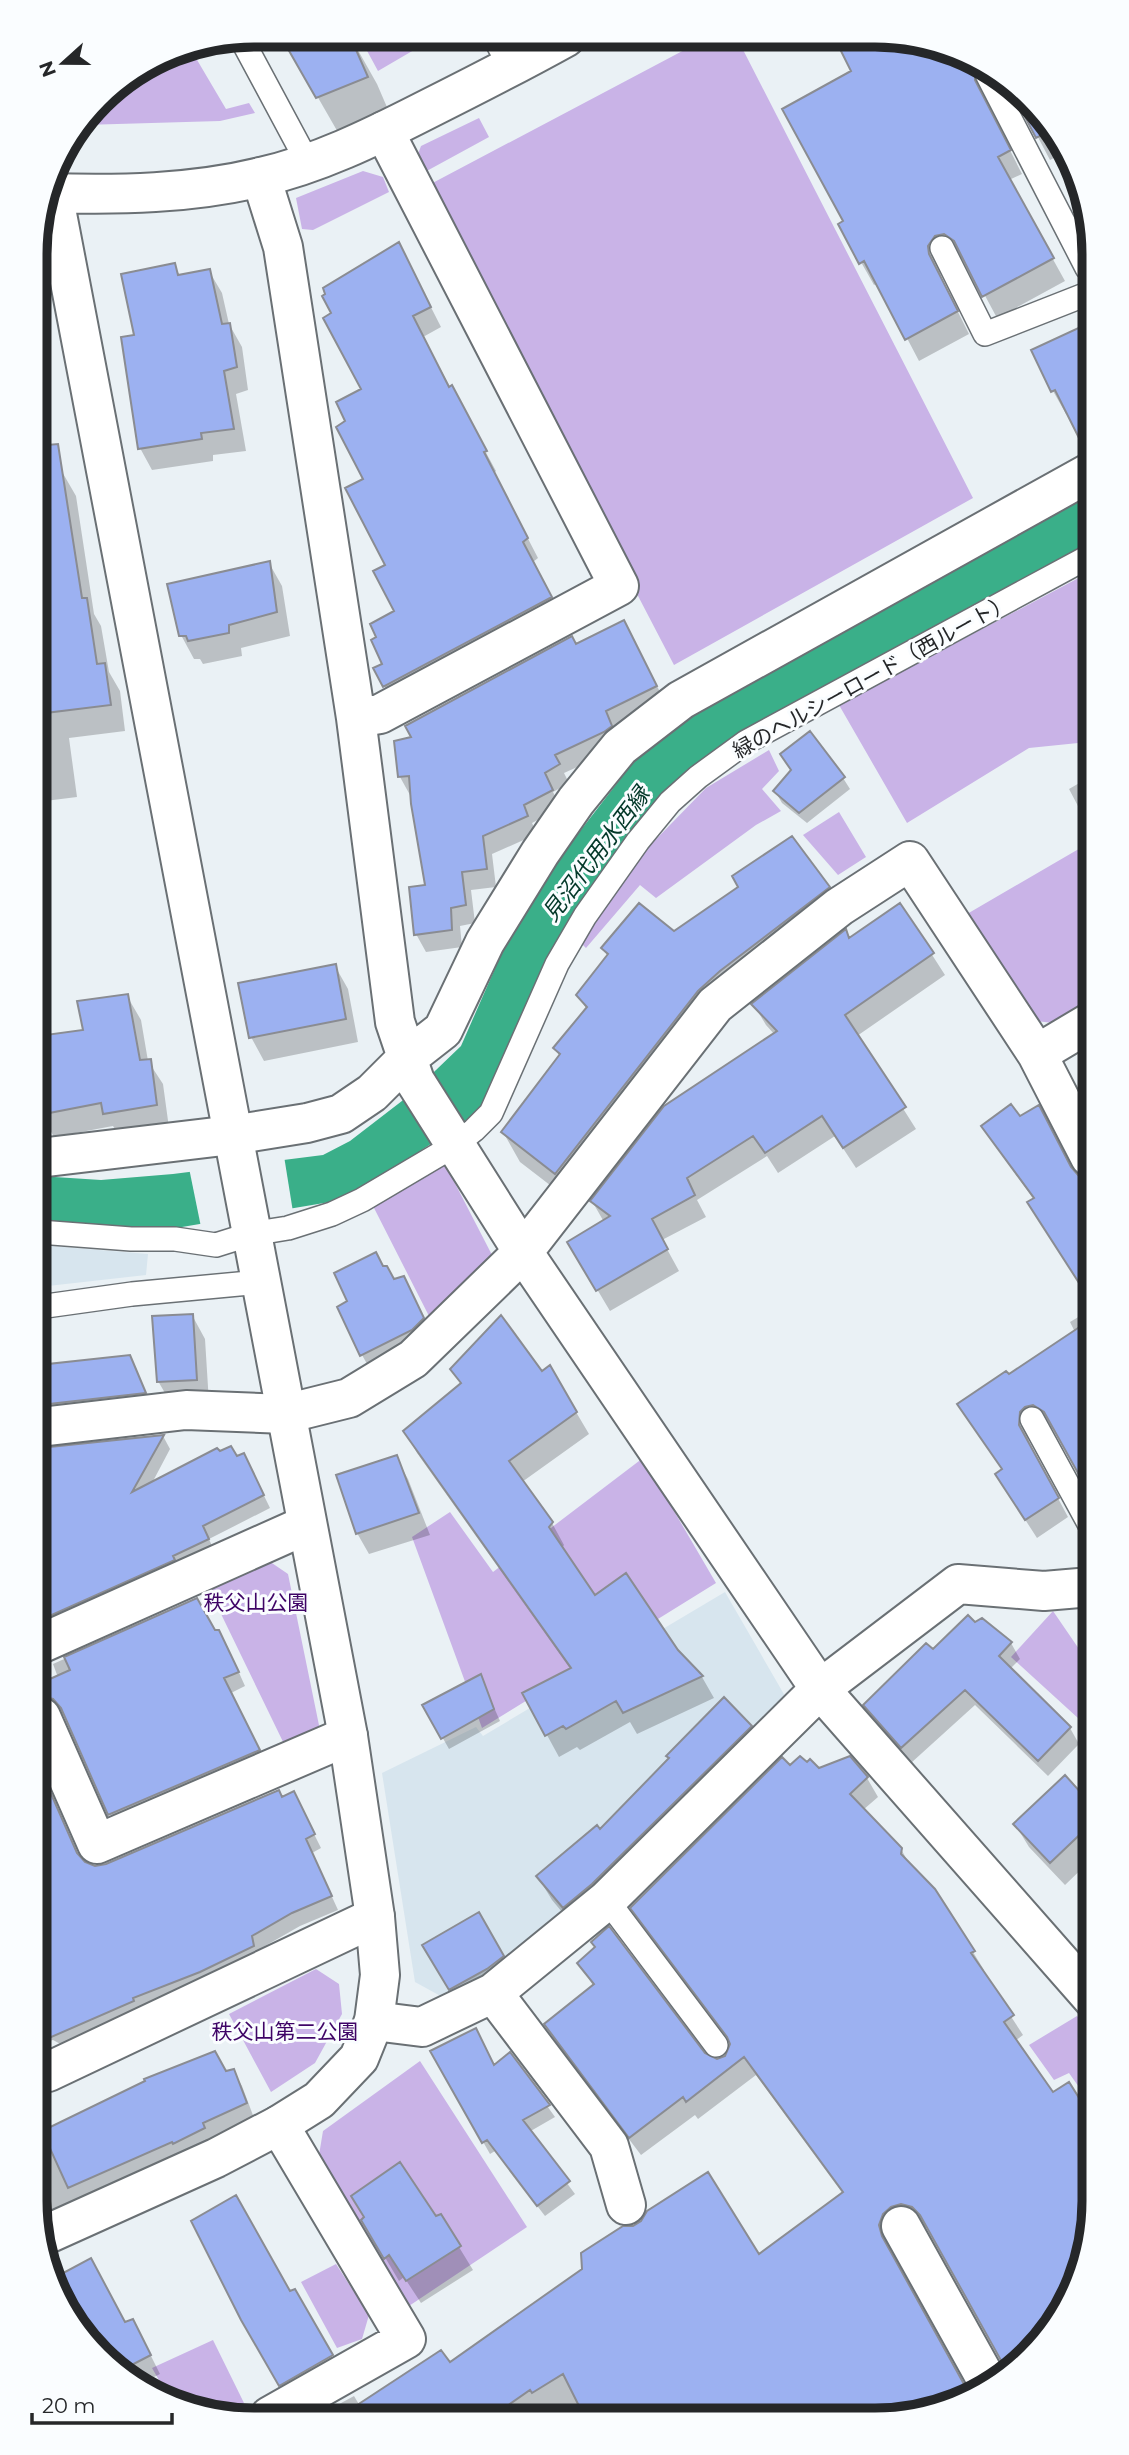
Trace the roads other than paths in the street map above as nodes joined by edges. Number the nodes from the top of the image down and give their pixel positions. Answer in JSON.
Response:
{"nodes":[{"id":1,"x":246,"y":48,"type":"edge"},
{"id":2,"x":522,"y":48,"type":"edge"},
{"id":3,"x":503,"y":52,"type":"edge"},
{"id":4,"x":992,"y":84,"type":"edge"},
{"id":5,"x":384,"y":131,"type":"junction"},
{"id":6,"x":308,"y":163,"type":"junction"},
{"id":7,"x":261,"y":177,"type":"junction"},
{"id":8,"x":57,"y":193,"type":"edge"},
{"id":9,"x":53,"y":207,"type":"edge"},
{"id":10,"x":943,"y":248,"type":"dead end"},
{"id":11,"x":1082,"y":258,"type":"edge"},
{"id":12,"x":1082,"y":296,"type":"edge"},
{"id":13,"x":1082,"y":477,"type":"edge"},
{"id":14,"x":1082,"y":560,"type":"edge"},
{"id":15,"x":356,"y":718,"type":"junction"},
{"id":16,"x":1082,"y":1027,"type":"edge"},
{"id":17,"x":1037,"y":1054,"type":"junction"},
{"id":18,"x":410,"y":1070,"type":"junction"},
{"id":19,"x":1082,"y":1141,"type":"edge"},
{"id":20,"x":457,"y":1142,"type":"junction"},
{"id":21,"x":234,"y":1145,"type":"junction"},
{"id":22,"x":48,"y":1157,"type":"edge"},
{"id":23,"x":47,"y":1233,"type":"edge"},
{"id":24,"x":239,"y":1235,"type":"junction"},
{"id":25,"x":523,"y":1252,"type":"junction"},
{"id":26,"x":260,"y":1282,"type":"junction"},
{"id":27,"x":47,"y":1306,"type":"edge"},
{"id":28,"x":285,"y":1414,"type":"junction"},
{"id":29,"x":1032,"y":1419,"type":"dead end"},
{"id":30,"x":47,"y":1426,"type":"edge"},
{"id":31,"x":1081,"y":1509,"type":"edge"},
{"id":32,"x":306,"y":1525,"type":"junction"},
{"id":33,"x":1081,"y":1588,"type":"edge"},
{"id":34,"x":47,"y":1641,"type":"edge"},
{"id":35,"x":821,"y":1689,"type":"junction"},
{"id":36,"x":47,"y":1731,"type":"edge"},
{"id":37,"x":348,"y":1736,"type":"junction"},
{"id":38,"x":607,"y":1900,"type":"junction"},
{"id":39,"x":375,"y":1917,"type":"junction"},
{"id":40,"x":1081,"y":1985,"type":"edge"},
{"id":41,"x":493,"y":1993,"type":"junction"},
{"id":42,"x":374,"y":2021,"type":"junction"},
{"id":43,"x":716,"y":2045,"type":"dead end"},
{"id":44,"x":47,"y":2072,"type":"edge"},
{"id":45,"x":279,"y":2125,"type":"junction"},
{"id":46,"x":626,"y":2205,"type":"dead end"},
{"id":47,"x":901,"y":2226,"type":"dead end"},
{"id":48,"x":50,"y":2233,"type":"edge"},
{"id":49,"x":985,"y":2376,"type":"edge"},
{"id":50,"x":284,"y":2408,"type":"edge"}],
"edges":[{"from":1,"to":6,"type":"lane"},
{"from":2,"to":3,"type":"street"},
{"from":3,"to":5,"type":"street"},
{"from":4,"to":11,"type":"lane"},
{"from":5,"to":6,"type":"street"},
{"from":5,"to":15,"type":"street"},
{"from":6,"to":7,"type":"street"},
{"from":7,"to":8,"type":"street"},
{"from":7,"to":15,"type":"street"},
{"from":9,"to":21,"type":"street"},
{"from":10,"to":12,"type":"lane"},
{"from":13,"to":18,"type":"street"},
{"from":14,"to":20,"type":"lane","name":"緑のヘルシーロード（西ルート）"},
{"from":15,"to":18,"type":"street"},
{"from":16,"to":17,"type":"street"},
{"from":17,"to":19,"type":"street"},
{"from":17,"to":25,"type":"street"},
{"from":18,"to":20,"type":"street"},
{"from":18,"to":21,"type":"street"},
{"from":20,"to":24,"type":"lane","name":"緑のヘルシーロード（西ルート）"},
{"from":20,"to":25,"type":"street"},
{"from":21,"to":22,"type":"street"},
{"from":21,"to":24,"type":"street"},
{"from":23,"to":24,"type":"lane"},
{"from":24,"to":26,"type":"street"},
{"from":25,"to":28,"type":"street"},
{"from":25,"to":35,"type":"street"},
{"from":26,"to":27,"type":"lane"},
{"from":26,"to":28,"type":"street"},
{"from":28,"to":30,"type":"street"},
{"from":28,"to":32,"type":"street"},
{"from":29,"to":31,"type":"lane"},
{"from":32,"to":34,"type":"street"},
{"from":32,"to":37,"type":"street"},
{"from":33,"to":35,"type":"street"},
{"from":35,"to":38,"type":"street"},
{"from":35,"to":40,"type":"street"},
{"from":36,"to":37,"type":"street"},
{"from":37,"to":39,"type":"street"},
{"from":38,"to":41,"type":"street"},
{"from":38,"to":43,"type":"lane"},
{"from":39,"to":42,"type":"street"},
{"from":39,"to":44,"type":"street"},
{"from":41,"to":42,"type":"street"},
{"from":41,"to":46,"type":"street"},
{"from":42,"to":45,"type":"street"},
{"from":45,"to":48,"type":"street"},
{"from":45,"to":50,"type":"street"},
{"from":47,"to":49,"type":"street"}]}
